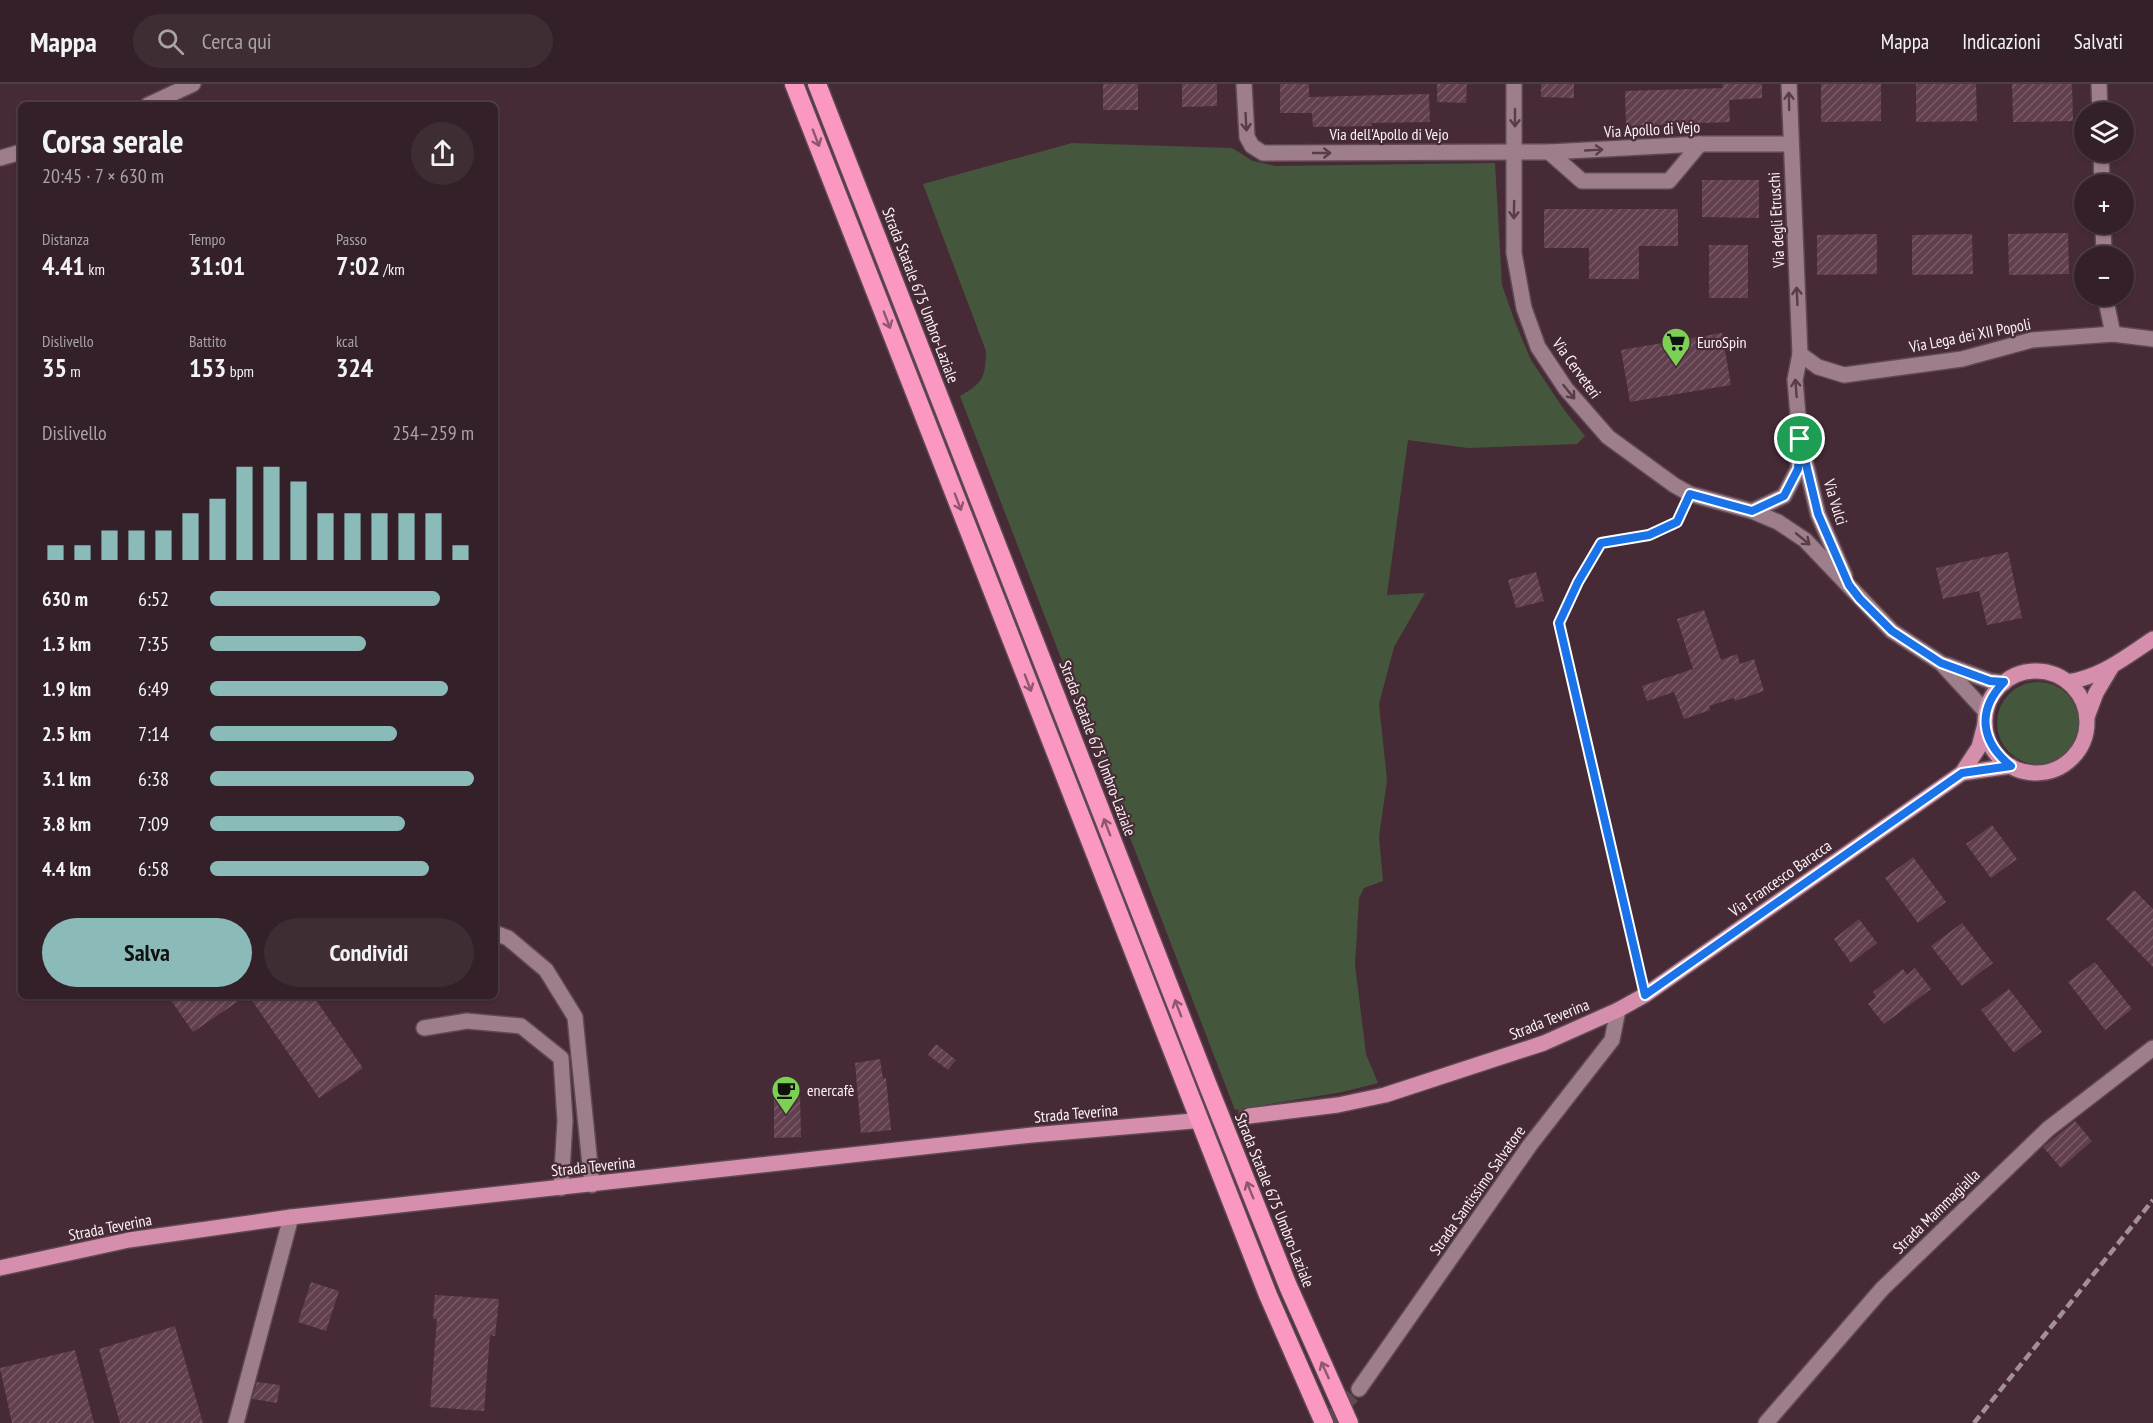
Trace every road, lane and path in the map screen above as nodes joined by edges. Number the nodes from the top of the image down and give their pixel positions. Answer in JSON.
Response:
{"nodes":[{"id":1,"x":193,"y":84,"type":"edge"},
{"id":2,"x":794,"y":84,"type":"edge"},
{"id":3,"x":817,"y":84,"type":"edge"},
{"id":4,"x":1244,"y":84,"type":"edge"},
{"id":5,"x":1514,"y":84,"type":"edge"},
{"id":6,"x":1789,"y":84,"type":"edge"},
{"id":7,"x":2099,"y":84,"type":"edge"},
{"id":8,"x":154,"y":102,"type":"edge"},
{"id":9,"x":2100,"y":102,"type":"edge"},
{"id":10,"x":1700,"y":144,"type":"junction"},
{"id":11,"x":1790,"y":144,"type":"junction"},
{"id":12,"x":1515,"y":152,"type":"junction"},
{"id":13,"x":1549,"y":152,"type":"junction"},
{"id":14,"x":18,"y":153,"type":"edge"},
{"id":15,"x":0,"y":158,"type":"edge"},
{"id":16,"x":2107,"y":306,"type":"edge"},
{"id":17,"x":2113,"y":334,"type":"junction"},
{"id":18,"x":2153,"y":339,"type":"edge"},
{"id":19,"x":1800,"y":354,"type":"junction"},
{"id":20,"x":1800,"y":439,"type":"junction"},
{"id":21,"x":1690,"y":494,"type":"junction"},
{"id":22,"x":1752,"y":511,"type":"junction"},
{"id":23,"x":1849,"y":585,"type":"junction"},
{"id":24,"x":2153,"y":639,"type":"edge"},
{"id":25,"x":1941,"y":663,"type":"junction"},
{"id":26,"x":2111,"y":668,"type":"junction"},
{"id":27,"x":2004,"y":682,"type":"junction"},
{"id":28,"x":2068,"y":682,"type":"junction"},
{"id":29,"x":2087,"y":717,"type":"junction"},
{"id":30,"x":1986,"y":718,"type":"junction"},
{"id":31,"x":2011,"y":766,"type":"junction"},
{"id":32,"x":1962,"y":773,"type":"junction"},
{"id":33,"x":498,"y":934,"type":"edge"},
{"id":34,"x":1645,"y":995,"type":"junction"},
{"id":35,"x":1618,"y":1010,"type":"junction"},
{"id":36,"x":424,"y":1028,"type":"dead end"},
{"id":37,"x":2153,"y":1048,"type":"edge"},
{"id":38,"x":1248,"y":1116,"type":"tunnel mouth"},
{"id":39,"x":1193,"y":1121,"type":"tunnel mouth"},
{"id":40,"x":592,"y":1185,"type":"junction"},
{"id":41,"x":561,"y":1188,"type":"junction"},
{"id":42,"x":291,"y":1217,"type":"junction"},
{"id":43,"x":0,"y":1268,"type":"edge"},
{"id":44,"x":1359,"y":1389,"type":"tunnel mouth"},
{"id":45,"x":236,"y":1423,"type":"edge"},
{"id":46,"x":1324,"y":1423,"type":"edge"},
{"id":47,"x":1349,"y":1423,"type":"edge"},
{"id":48,"x":1766,"y":1423,"type":"edge"}],
"edges":[{"from":1,"to":8,"type":"street"},
{"from":2,"to":46,"type":"highway","one_way":true},
{"from":47,"to":3,"type":"highway","name":"Strada Statale 675 Umbro-Laziale","one_way":true},
{"from":4,"to":12,"type":"street","name":"Via dell'Apollo di Vejo","one_way":true},
{"from":5,"to":12,"type":"street","name":"Via Cerveteri","one_way":true},
{"from":11,"to":6,"type":"street","name":"Via degli Etruschi","one_way":true},
{"from":7,"to":9,"type":"street"},
{"from":10,"to":11,"type":"street","name":"Via Apollo di Vejo"},
{"from":13,"to":10,"type":"street","name":"Via Apollo di Vejo","one_way":true},
{"from":10,"to":13,"type":"street"},
{"from":19,"to":11,"type":"street","name":"Via degli Etruschi","one_way":true},
{"from":12,"to":13,"type":"street","name":"Via Apollo di Vejo"},
{"from":12,"to":21,"type":"street","name":"Via Cerveteri","one_way":true},
{"from":14,"to":15,"type":"street"},
{"from":16,"to":17,"type":"street"},
{"from":17,"to":18,"type":"street","name":"Via Lega dei XII Popoli"},
{"from":17,"to":19,"type":"street","name":"Via Lega dei XII Popoli"},
{"from":20,"to":19,"type":"street","name":"Via Vulci","one_way":true},
{"from":20,"to":22,"type":"street"},
{"from":20,"to":23,"type":"street","name":"Via Vulci"},
{"from":21,"to":22,"type":"street","name":"Via Cerveteri"},
{"from":21,"to":34,"type":"path"},
{"from":22,"to":23,"type":"street","name":"Via Cerveteri","one_way":true},
{"from":23,"to":25,"type":"street","name":"Via Cerveteri"},
{"from":24,"to":26,"type":"main road"},
{"from":25,"to":27,"type":"street"},
{"from":25,"to":30,"type":"street"},
{"from":26,"to":28,"type":"main road"},
{"from":26,"to":29,"type":"main road"},
{"from":27,"to":28,"type":"main road"},
{"from":27,"to":30,"type":"main road"},
{"from":28,"to":29,"type":"main road"},
{"from":29,"to":31,"type":"main road"},
{"from":30,"to":31,"type":"main road"},
{"from":30,"to":32,"type":"main road","name":"Via Francesco Baracca"},
{"from":31,"to":32,"type":"main road","name":"Via Francesco Baracca"},
{"from":32,"to":34,"type":"main road","name":"Via Francesco Baracca"},
{"from":33,"to":40,"type":"street"},
{"from":34,"to":35,"type":"main road","name":"Via Francesco Baracca"},
{"from":35,"to":38,"type":"main road","name":"Strada Teverina"},
{"from":35,"to":44,"type":"street","name":"Strada Santissimo Salvatore"},
{"from":36,"to":41,"type":"street"},
{"from":37,"to":48,"type":"street","name":"Strada Mammagialla"},
{"from":39,"to":40,"type":"main road","name":"Strada Teverina"},
{"from":40,"to":41,"type":"main road","name":"Strada Teverina"},
{"from":41,"to":42,"type":"main road","name":"Strada Teverina"},
{"from":42,"to":43,"type":"main road","name":"Strada Teverina"},
{"from":42,"to":45,"type":"street"}]}
